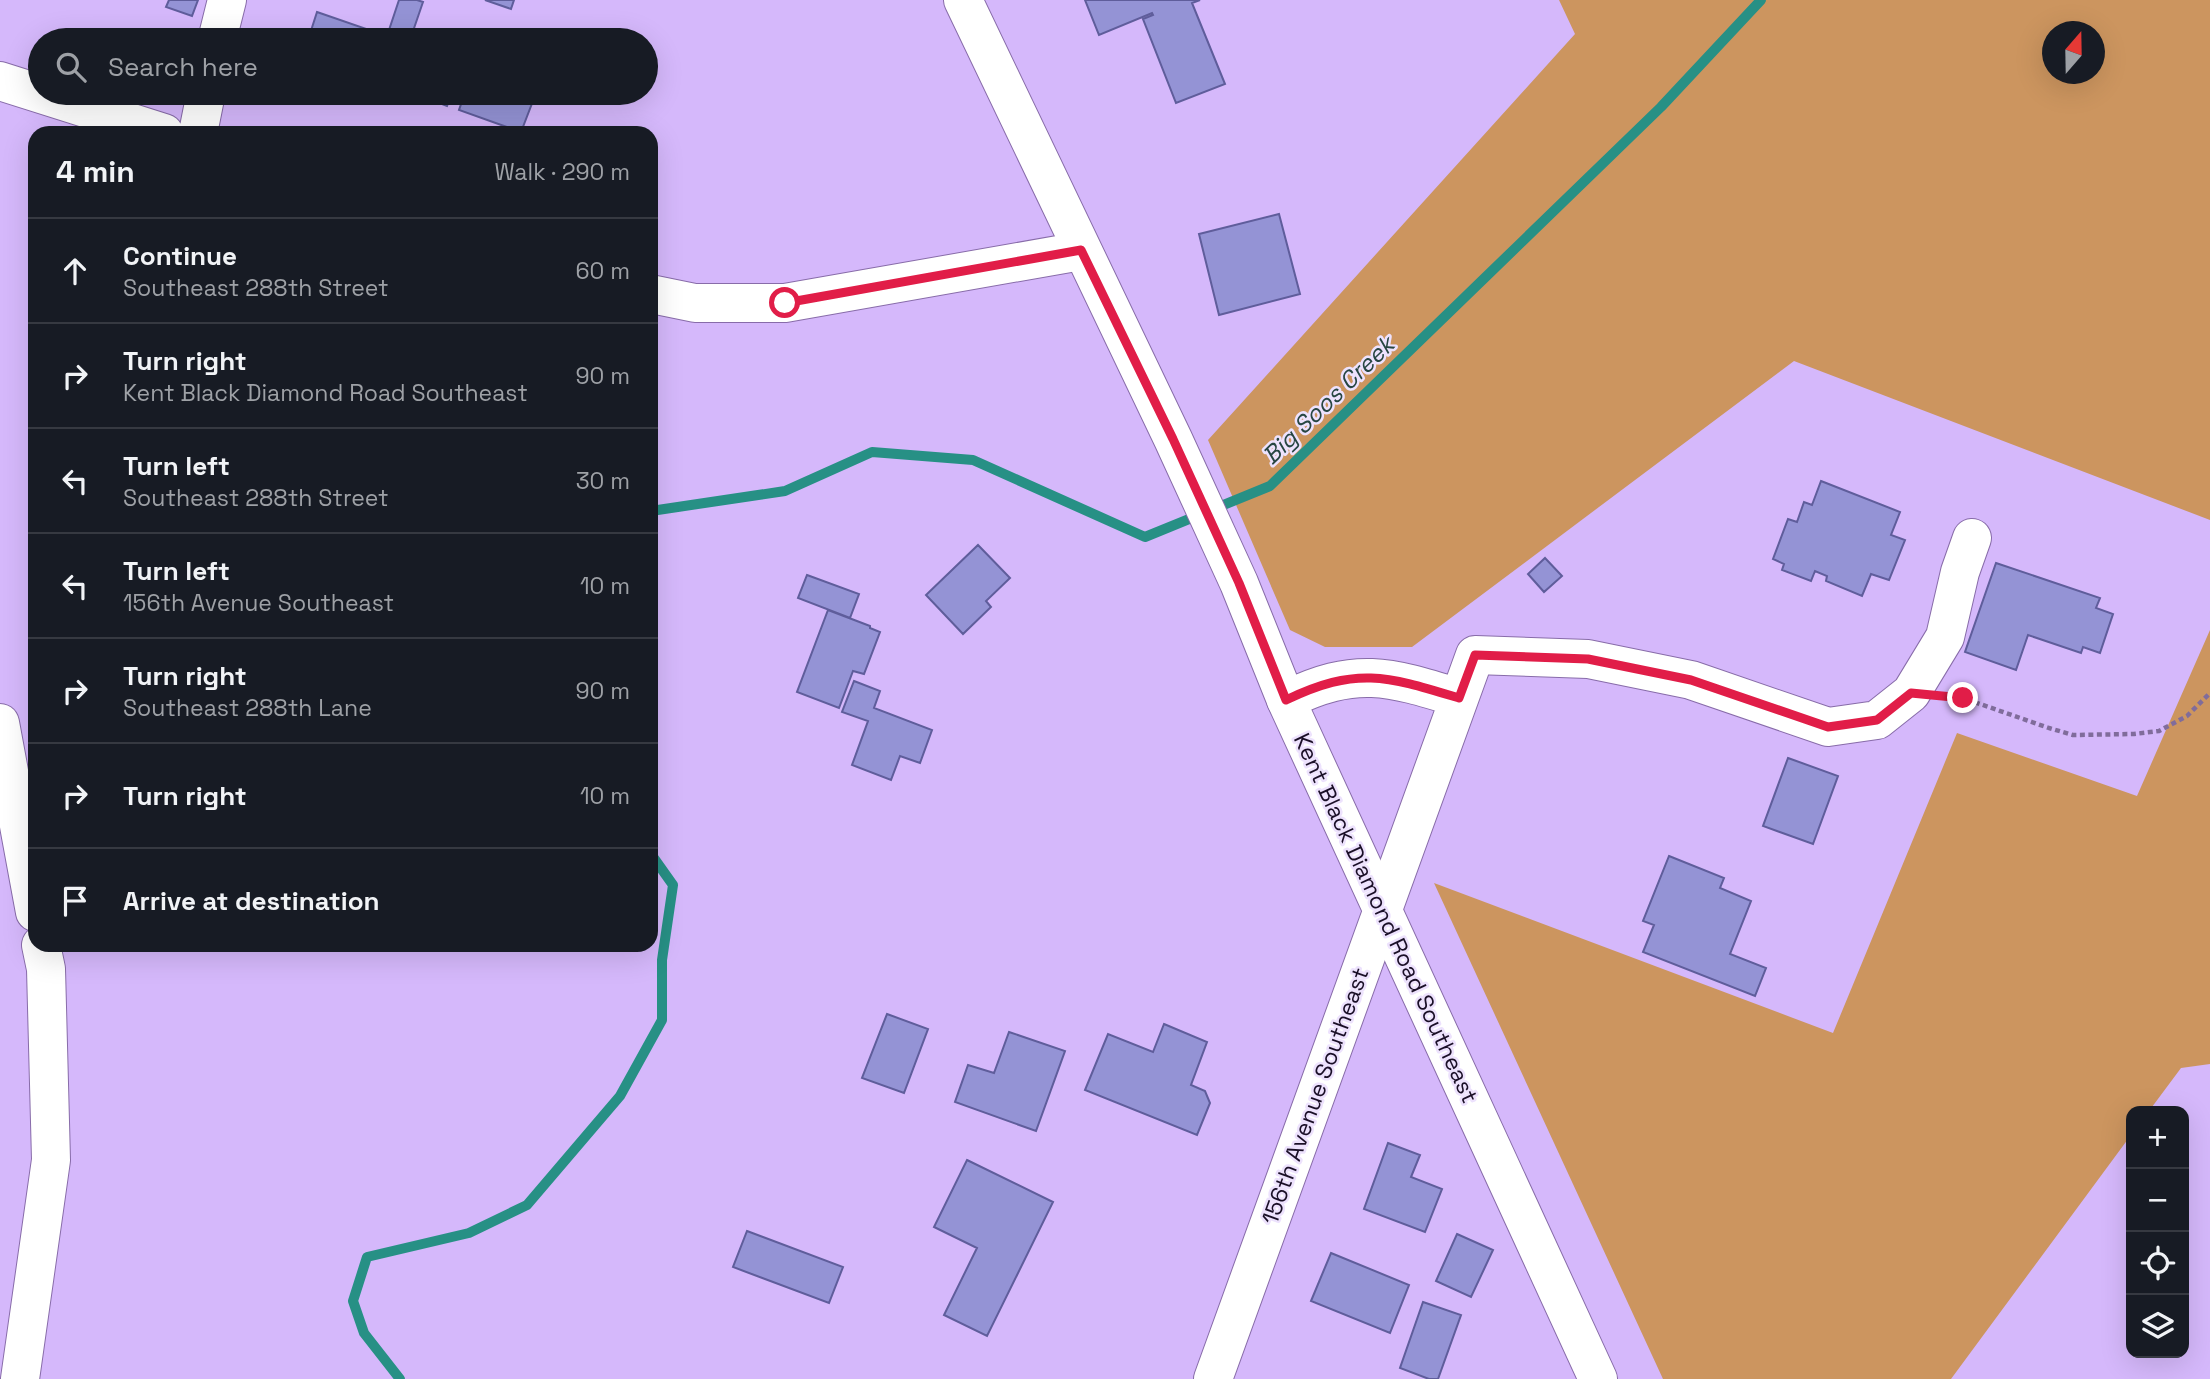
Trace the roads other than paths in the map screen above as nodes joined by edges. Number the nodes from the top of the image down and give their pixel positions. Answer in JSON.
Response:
{"nodes":[{"id":1,"x":226,"y":0,"type":"edge"},
{"id":2,"x":963,"y":0,"type":"edge"},
{"id":3,"x":220,"y":28,"type":"edge"},
{"id":4,"x":0,"y":81,"type":"edge"},
{"id":5,"x":28,"y":90,"type":"edge"},
{"id":6,"x":76,"y":105,"type":"edge"},
{"id":7,"x":204,"y":105,"type":"edge"},
{"id":8,"x":142,"y":126,"type":"edge"},
{"id":9,"x":199,"y":126,"type":"edge"},
{"id":10,"x":1081,"y":250,"type":"junction"},
{"id":11,"x":658,"y":295,"type":"edge"},
{"id":12,"x":1972,"y":538,"type":"dead end"},
{"id":13,"x":1459,"y":698,"type":"junction"},
{"id":14,"x":1286,"y":700,"type":"junction"},
{"id":15,"x":0,"y":723,"type":"edge"},
{"id":16,"x":28,"y":874,"type":"edge"},
{"id":17,"x":1381,"y":910,"type":"junction"},
{"id":18,"x":42,"y":952,"type":"edge"},
{"id":19,"x":20,"y":1379,"type":"edge"},
{"id":20,"x":1213,"y":1379,"type":"edge"},
{"id":21,"x":1598,"y":1379,"type":"edge"}],
"edges":[{"from":1,"to":3,"type":"street"},
{"from":2,"to":10,"type":"street","name":"Kent Black Diamond Road Southeast"},
{"from":4,"to":5,"type":"street"},
{"from":6,"to":8,"type":"street"},
{"from":7,"to":9,"type":"street"},
{"from":10,"to":11,"type":"street"},
{"from":10,"to":14,"type":"street","name":"Kent Black Diamond Road Southeast"},
{"from":12,"to":13,"type":"street","name":"156th Avenue Southeast"},
{"from":13,"to":14,"type":"street"},
{"from":13,"to":17,"type":"street","name":"156th Avenue Southeast"},
{"from":14,"to":17,"type":"street","name":"Kent Black Diamond Road Southeast"},
{"from":15,"to":16,"type":"street"},
{"from":17,"to":20,"type":"street","name":"156th Avenue Southeast"},
{"from":17,"to":21,"type":"street","name":"Kent Black Diamond Road Southeast"},
{"from":18,"to":19,"type":"street"}]}
